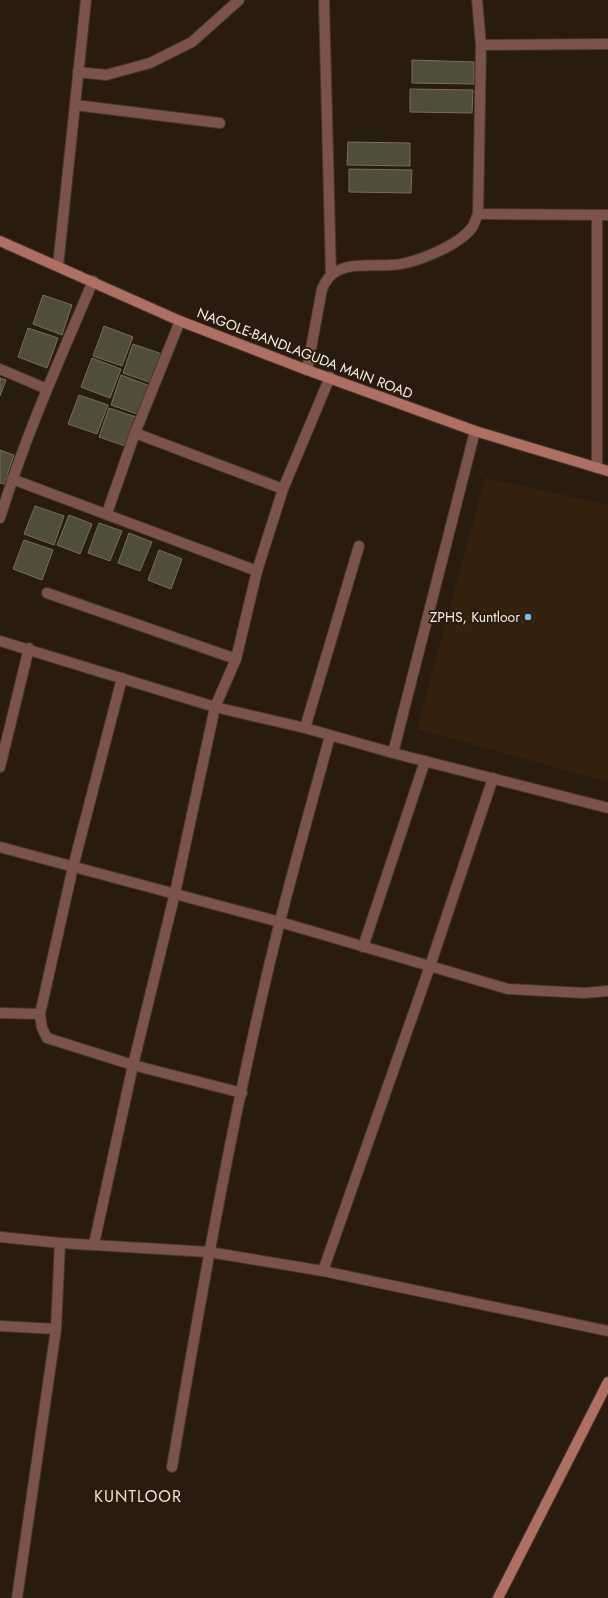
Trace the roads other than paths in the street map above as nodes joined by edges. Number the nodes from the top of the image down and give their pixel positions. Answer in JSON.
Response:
{"nodes":[{"id":1,"x":86,"y":0,"type":"edge"},
{"id":2,"x":239,"y":0,"type":"edge"},
{"id":3,"x":324,"y":0,"type":"edge"},
{"id":4,"x":477,"y":0,"type":"edge"},
{"id":5,"x":608,"y":44,"type":"edge"},
{"id":6,"x":482,"y":45,"type":"junction"},
{"id":7,"x":78,"y":72,"type":"junction"},
{"id":8,"x":75,"y":105,"type":"junction"},
{"id":9,"x":220,"y":123,"type":"dead end"},
{"id":10,"x":478,"y":214,"type":"junction"},
{"id":11,"x":608,"y":215,"type":"edge"},
{"id":12,"x":597,"y":216,"type":"junction"},
{"id":13,"x":0,"y":241,"type":"edge"},
{"id":14,"x":58,"y":266,"type":"junction"},
{"id":15,"x":331,"y":275,"type":"junction"},
{"id":16,"x":93,"y":281,"type":"junction"},
{"id":17,"x":180,"y":321,"type":"junction"},
{"id":18,"x":0,"y":369,"type":"edge"},
{"id":19,"x":307,"y":370,"type":"junction"},
{"id":20,"x":330,"y":377,"type":"junction"},
{"id":21,"x":47,"y":389,"type":"junction"},
{"id":22,"x":475,"y":431,"type":"junction"},
{"id":23,"x":135,"y":433,"type":"junction"},
{"id":24,"x":597,"y":468,"type":"junction"},
{"id":25,"x":608,"y":470,"type":"edge"},
{"id":26,"x":12,"y":479,"type":"junction"},
{"id":27,"x":283,"y":489,"type":"junction"},
{"id":28,"x":107,"y":513,"type":"junction"},
{"id":29,"x":0,"y":518,"type":"edge"},
{"id":30,"x":359,"y":546,"type":"dead end"},
{"id":31,"x":257,"y":571,"type":"junction"},
{"id":32,"x":47,"y":593,"type":"dead end"},
{"id":33,"x":0,"y":641,"type":"edge"},
{"id":34,"x":28,"y":648,"type":"junction"},
{"id":35,"x":236,"y":659,"type":"junction"},
{"id":36,"x":122,"y":678,"type":"junction"},
{"id":37,"x":215,"y":707,"type":"junction"},
{"id":38,"x":306,"y":728,"type":"junction"},
{"id":39,"x":330,"y":736,"type":"junction"},
{"id":40,"x":392,"y":753,"type":"junction"},
{"id":41,"x":425,"y":761,"type":"junction"},
{"id":42,"x":0,"y":767,"type":"edge"},
{"id":43,"x":493,"y":778,"type":"junction"},
{"id":44,"x":608,"y":808,"type":"edge"},
{"id":45,"x":0,"y":847,"type":"edge"},
{"id":46,"x":73,"y":867,"type":"junction"},
{"id":47,"x":175,"y":894,"type":"junction"},
{"id":48,"x":280,"y":922,"type":"junction"},
{"id":49,"x":363,"y":947,"type":"junction"},
{"id":50,"x":430,"y":966,"type":"junction"},
{"id":51,"x":608,"y":991,"type":"edge"},
{"id":52,"x":0,"y":1013,"type":"edge"},
{"id":53,"x":40,"y":1014,"type":"junction"},
{"id":54,"x":133,"y":1065,"type":"junction"},
{"id":55,"x":242,"y":1093,"type":"junction"},
{"id":56,"x":0,"y":1237,"type":"edge"},
{"id":57,"x":60,"y":1243,"type":"junction"},
{"id":58,"x":94,"y":1244,"type":"junction"},
{"id":59,"x":209,"y":1252,"type":"junction"},
{"id":60,"x":323,"y":1271,"type":"junction"},
{"id":61,"x":0,"y":1326,"type":"edge"},
{"id":62,"x":56,"y":1329,"type":"junction"},
{"id":63,"x":608,"y":1331,"type":"edge"},
{"id":64,"x":608,"y":1382,"type":"edge"},
{"id":65,"x":172,"y":1467,"type":"dead end"},
{"id":66,"x":17,"y":1598,"type":"edge"},
{"id":67,"x":498,"y":1598,"type":"edge"}],
"edges":[{"from":1,"to":7,"type":"street"},
{"from":2,"to":7,"type":"street"},
{"from":3,"to":15,"type":"street"},
{"from":4,"to":6,"type":"street"},
{"from":5,"to":6,"type":"street"},
{"from":6,"to":10,"type":"street"},
{"from":7,"to":8,"type":"street"},
{"from":8,"to":9,"type":"street"},
{"from":8,"to":14,"type":"street"},
{"from":10,"to":12,"type":"street"},
{"from":10,"to":15,"type":"street"},
{"from":11,"to":12,"type":"street"},
{"from":12,"to":24,"type":"street"},
{"from":13,"to":14,"type":"street","name":"NAGOLE-BANDLAGUDA MAIN ROAD"},
{"from":14,"to":16,"type":"street","name":"NAGOLE-BANDLAGUDA MAIN ROAD"},
{"from":15,"to":19,"type":"street"},
{"from":16,"to":17,"type":"street","name":"NAGOLE-BANDLAGUDA MAIN ROAD"},
{"from":16,"to":21,"type":"street"},
{"from":17,"to":19,"type":"street","name":"NAGOLE-BANDLAGUDA MAIN ROAD"},
{"from":17,"to":23,"type":"street"},
{"from":18,"to":21,"type":"street"},
{"from":19,"to":20,"type":"street","name":"NAGOLE-BANDLAGUDA MAIN ROAD"},
{"from":20,"to":22,"type":"street","name":"NAGOLE-BANDLAGUDA MAIN ROAD"},
{"from":20,"to":27,"type":"street"},
{"from":21,"to":26,"type":"street"},
{"from":22,"to":24,"type":"street","name":"NAGOLE-BANDLAGUDA MAIN ROAD"},
{"from":22,"to":40,"type":"street"},
{"from":23,"to":27,"type":"street"},
{"from":23,"to":28,"type":"street"},
{"from":24,"to":25,"type":"street","name":"NAGOLE-BANDLAGUDA MAIN ROAD"},
{"from":26,"to":28,"type":"street"},
{"from":26,"to":29,"type":"street"},
{"from":27,"to":31,"type":"street"},
{"from":28,"to":31,"type":"street"},
{"from":30,"to":38,"type":"street"},
{"from":31,"to":35,"type":"street"},
{"from":32,"to":35,"type":"street"},
{"from":33,"to":34,"type":"street"},
{"from":34,"to":36,"type":"street"},
{"from":34,"to":42,"type":"street"},
{"from":35,"to":37,"type":"street"},
{"from":36,"to":37,"type":"street"},
{"from":36,"to":46,"type":"street"},
{"from":37,"to":38,"type":"street"},
{"from":37,"to":47,"type":"street"},
{"from":38,"to":39,"type":"street"},
{"from":39,"to":40,"type":"street"},
{"from":39,"to":48,"type":"street"},
{"from":40,"to":41,"type":"street"},
{"from":41,"to":43,"type":"street"},
{"from":41,"to":49,"type":"street"},
{"from":43,"to":44,"type":"street"},
{"from":43,"to":50,"type":"street"},
{"from":45,"to":46,"type":"street"},
{"from":46,"to":47,"type":"street"},
{"from":46,"to":53,"type":"street"},
{"from":47,"to":48,"type":"street"},
{"from":47,"to":54,"type":"street"},
{"from":48,"to":49,"type":"street"},
{"from":48,"to":55,"type":"street"},
{"from":49,"to":50,"type":"street"},
{"from":50,"to":51,"type":"street"},
{"from":50,"to":60,"type":"street"},
{"from":52,"to":53,"type":"street"},
{"from":53,"to":54,"type":"street"},
{"from":54,"to":55,"type":"street"},
{"from":54,"to":58,"type":"street"},
{"from":55,"to":59,"type":"street"},
{"from":56,"to":57,"type":"street"},
{"from":57,"to":58,"type":"street"},
{"from":57,"to":62,"type":"street"},
{"from":58,"to":59,"type":"street"},
{"from":59,"to":60,"type":"street"},
{"from":59,"to":65,"type":"street"},
{"from":60,"to":63,"type":"street"},
{"from":61,"to":62,"type":"street"},
{"from":62,"to":66,"type":"street"},
{"from":64,"to":67,"type":"street"}]}
